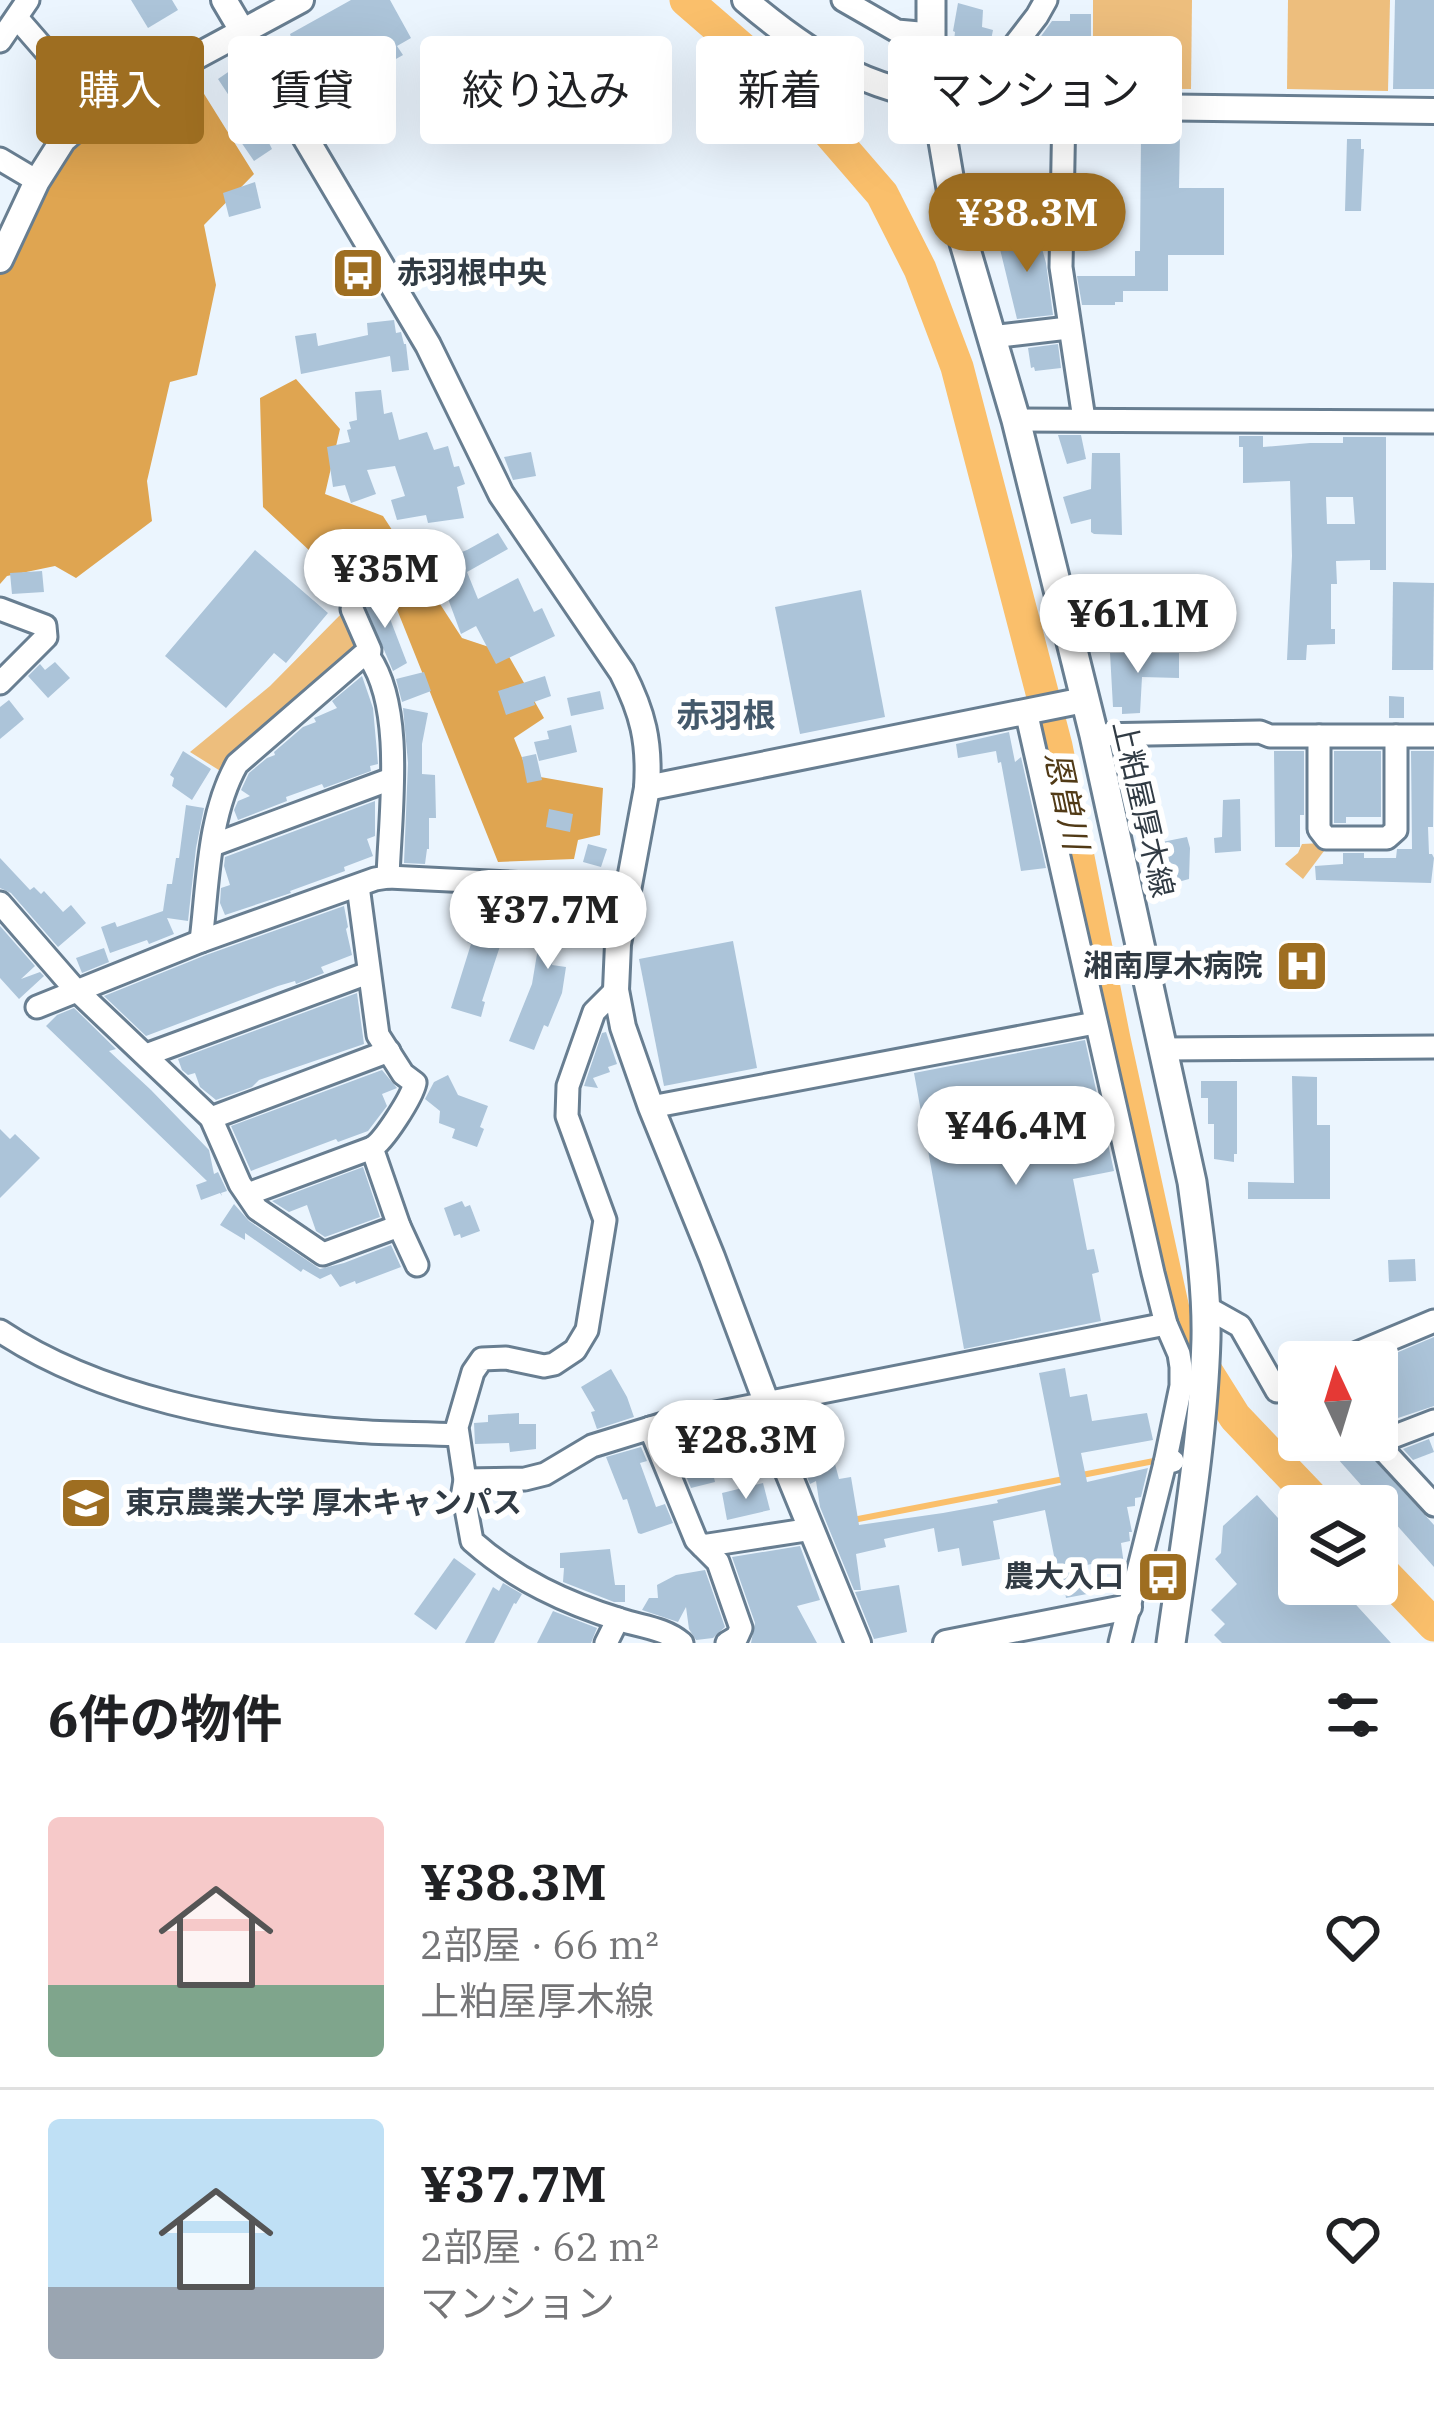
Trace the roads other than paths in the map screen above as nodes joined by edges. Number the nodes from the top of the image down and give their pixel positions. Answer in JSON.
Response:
{"nodes":[{"id":1,"x":224,"y":0,"type":"edge"},
{"id":2,"x":302,"y":0,"type":"edge"},
{"id":3,"x":745,"y":0,"type":"edge"},
{"id":4,"x":844,"y":0,"type":"edge"},
{"id":5,"x":932,"y":0,"type":"edge"},
{"id":6,"x":1046,"y":0,"type":"edge"},
{"id":7,"x":22,"y":9,"type":"edge"},
{"id":8,"x":243,"y":33,"type":"junction"},
{"id":9,"x":930,"y":34,"type":"joint"},
{"id":10,"x":42,"y":36,"type":"edge"},
{"id":11,"x":1022,"y":36,"type":"edge"},
{"id":12,"x":0,"y":41,"type":"edge"},
{"id":13,"x":204,"y":54,"type":"edge"},
{"id":14,"x":888,"y":89,"type":"edge"},
{"id":15,"x":1182,"y":108,"type":"edge"},
{"id":16,"x":1434,"y":111,"type":"edge"},
{"id":17,"x":60,"y":144,"type":"edge"},
{"id":18,"x":943,"y":144,"type":"edge"},
{"id":19,"x":1063,"y":144,"type":"edge"},
{"id":20,"x":0,"y":159,"type":"edge"},
{"id":21,"x":37,"y":181,"type":"junction"},
{"id":22,"x":0,"y":260,"type":"edge"},
{"id":23,"x":1068,"y":328,"type":"junction"},
{"id":24,"x":991,"y":337,"type":"junction"},
{"id":25,"x":1016,"y":419,"type":"junction"},
{"id":26,"x":1084,"y":419,"type":"junction"},
{"id":27,"x":1434,"y":422,"type":"edge"},
{"id":28,"x":0,"y":609,"type":"edge"},
{"id":29,"x":352,"y":609,"type":"dead end"},
{"id":30,"x":369,"y":657,"type":"junction"},
{"id":31,"x":0,"y":683,"type":"edge"},
{"id":32,"x":1073,"y":702,"type":"junction"},
{"id":33,"x":1028,"y":711,"type":"junction"},
{"id":34,"x":1094,"y":735,"type":"junction"},
{"id":35,"x":1319,"y":736,"type":"junction"},
{"id":36,"x":1396,"y":736,"type":"junction"},
{"id":37,"x":1434,"y":736,"type":"edge"},
{"id":38,"x":391,"y":778,"type":"junction"},
{"id":39,"x":647,"y":788,"type":"junction"},
{"id":40,"x":214,"y":845,"type":"junction"},
{"id":41,"x":388,"y":877,"type":"junction"},
{"id":42,"x":358,"y":886,"type":"junction"},
{"id":43,"x":629,"y":889,"type":"junction"},
{"id":44,"x":0,"y":904,"type":"edge"},
{"id":45,"x":201,"y":941,"type":"junction"},
{"id":46,"x":368,"y":973,"type":"junction"},
{"id":47,"x":616,"y":990,"type":"junction"},
{"id":48,"x":80,"y":992,"type":"junction"},
{"id":49,"x":37,"y":1007,"type":"dead end"},
{"id":50,"x":1095,"y":1023,"type":"junction"},
{"id":51,"x":1434,"y":1047,"type":"edge"},
{"id":52,"x":1162,"y":1049,"type":"junction"},
{"id":53,"x":389,"y":1051,"type":"junction"},
{"id":54,"x":146,"y":1055,"type":"junction"},
{"id":55,"x":650,"y":1107,"type":"junction"},
{"id":56,"x":211,"y":1118,"type":"junction"},
{"id":57,"x":372,"y":1148,"type":"junction"},
{"id":58,"x":248,"y":1194,"type":"junction"},
{"id":59,"x":399,"y":1226,"type":"junction"},
{"id":60,"x":417,"y":1265,"type":"dead end"},
{"id":61,"x":1206,"y":1307,"type":"junction"},
{"id":62,"x":1434,"y":1321,"type":"edge"},
{"id":63,"x":1166,"y":1324,"type":"junction"},
{"id":64,"x":0,"y":1331,"type":"edge"},
{"id":65,"x":1386,"y":1341,"type":"edge"},
{"id":66,"x":1278,"y":1390,"type":"edge"},
{"id":67,"x":766,"y":1404,"type":"junction"},
{"id":68,"x":1434,"y":1421,"type":"edge"},
{"id":69,"x":650,"y":1428,"type":"junction"},
{"id":70,"x":1398,"y":1434,"type":"edge"},
{"id":71,"x":457,"y":1435,"type":"junction"},
{"id":72,"x":1198,"y":1457,"type":"junction"},
{"id":73,"x":1393,"y":1461,"type":"edge"},
{"id":74,"x":1165,"y":1463,"type":"junction"},
{"id":75,"x":465,"y":1480,"type":"junction"},
{"id":76,"x":1434,"y":1505,"type":"edge"},
{"id":77,"x":812,"y":1529,"type":"junction"},
{"id":78,"x":702,"y":1546,"type":"junction"},
{"id":79,"x":1129,"y":1606,"type":"junction"},
{"id":80,"x":618,"y":1619,"type":"junction"},
{"id":81,"x":1128,"y":1642,"type":"edge"},
{"id":82,"x":606,"y":1643,"type":"edge"},
{"id":83,"x":682,"y":1643,"type":"edge"},
{"id":84,"x":727,"y":1643,"type":"edge"},
{"id":85,"x":858,"y":1643,"type":"edge"},
{"id":86,"x":946,"y":1643,"type":"edge"},
{"id":87,"x":1171,"y":1643,"type":"edge"}],
"edges":[{"from":1,"to":8,"type":"street"},
{"from":2,"to":8,"type":"street"},
{"from":3,"to":14,"type":"street"},
{"from":4,"to":9,"type":"street"},
{"from":5,"to":9,"type":"main road","name":"上粕屋厚木線"},
{"from":6,"to":11,"type":"street"},
{"from":7,"to":10,"type":"street"},
{"from":7,"to":12,"type":"street"},
{"from":8,"to":13,"type":"street"},
{"from":8,"to":39,"type":"street"},
{"from":15,"to":16,"type":"street"},
{"from":17,"to":21,"type":"street"},
{"from":18,"to":24,"type":"main road","name":"上粕屋厚木線"},
{"from":19,"to":23,"type":"street"},
{"from":20,"to":21,"type":"street"},
{"from":21,"to":22,"type":"street"},
{"from":23,"to":24,"type":"street"},
{"from":23,"to":26,"type":"street"},
{"from":24,"to":25,"type":"main road","name":"上粕屋厚木線"},
{"from":25,"to":26,"type":"street"},
{"from":25,"to":32,"type":"main road","name":"上粕屋厚木線"},
{"from":26,"to":27,"type":"street"},
{"from":28,"to":31,"type":"street"},
{"from":29,"to":30,"type":"street"},
{"from":30,"to":38,"type":"street"},
{"from":30,"to":40,"type":"street"},
{"from":32,"to":33,"type":"street"},
{"from":32,"to":34,"type":"main road","name":"上粕屋厚木線"},
{"from":33,"to":39,"type":"street"},
{"from":33,"to":50,"type":"street"},
{"from":34,"to":35,"type":"street"},
{"from":34,"to":52,"type":"main road","name":"上粕屋厚木線"},
{"from":35,"to":36,"type":"street"},
{"from":35,"to":36,"type":"street"},
{"from":36,"to":37,"type":"street"},
{"from":38,"to":40,"type":"street"},
{"from":38,"to":41,"type":"street"},
{"from":39,"to":43,"type":"street"},
{"from":40,"to":45,"type":"street"},
{"from":41,"to":42,"type":"street"},
{"from":41,"to":43,"type":"street"},
{"from":42,"to":45,"type":"street"},
{"from":42,"to":46,"type":"street"},
{"from":43,"to":47,"type":"street"},
{"from":44,"to":48,"type":"street"},
{"from":45,"to":48,"type":"street"},
{"from":46,"to":53,"type":"street"},
{"from":46,"to":54,"type":"street"},
{"from":47,"to":55,"type":"street"},
{"from":47,"to":71,"type":"street"},
{"from":48,"to":49,"type":"street"},
{"from":48,"to":54,"type":"street"},
{"from":50,"to":55,"type":"street"},
{"from":50,"to":63,"type":"street"},
{"from":51,"to":52,"type":"street"},
{"from":52,"to":61,"type":"main road","name":"上粕屋厚木線"},
{"from":53,"to":56,"type":"street"},
{"from":53,"to":57,"type":"street"},
{"from":54,"to":56,"type":"street"},
{"from":55,"to":67,"type":"street"},
{"from":56,"to":58,"type":"street"},
{"from":57,"to":58,"type":"street"},
{"from":57,"to":59,"type":"street"},
{"from":58,"to":59,"type":"street"},
{"from":59,"to":60,"type":"street"},
{"from":61,"to":66,"type":"street"},
{"from":61,"to":72,"type":"main road","name":"上粕屋厚木線"},
{"from":62,"to":65,"type":"street"},
{"from":63,"to":67,"type":"street"},
{"from":63,"to":74,"type":"street"},
{"from":64,"to":71,"type":"street"},
{"from":67,"to":69,"type":"street"},
{"from":67,"to":77,"type":"street"},
{"from":68,"to":70,"type":"street"},
{"from":69,"to":75,"type":"street"},
{"from":69,"to":78,"type":"street"},
{"from":71,"to":75,"type":"street"},
{"from":72,"to":74,"type":"street"},
{"from":72,"to":87,"type":"main road","name":"上粕屋厚木線"},
{"from":73,"to":76,"type":"street"},
{"from":74,"to":79,"type":"street"},
{"from":75,"to":80,"type":"street"},
{"from":77,"to":78,"type":"street"},
{"from":77,"to":85,"type":"street"},
{"from":78,"to":84,"type":"street"},
{"from":79,"to":81,"type":"street"},
{"from":79,"to":86,"type":"street"},
{"from":80,"to":82,"type":"street"},
{"from":80,"to":83,"type":"street"}]}
